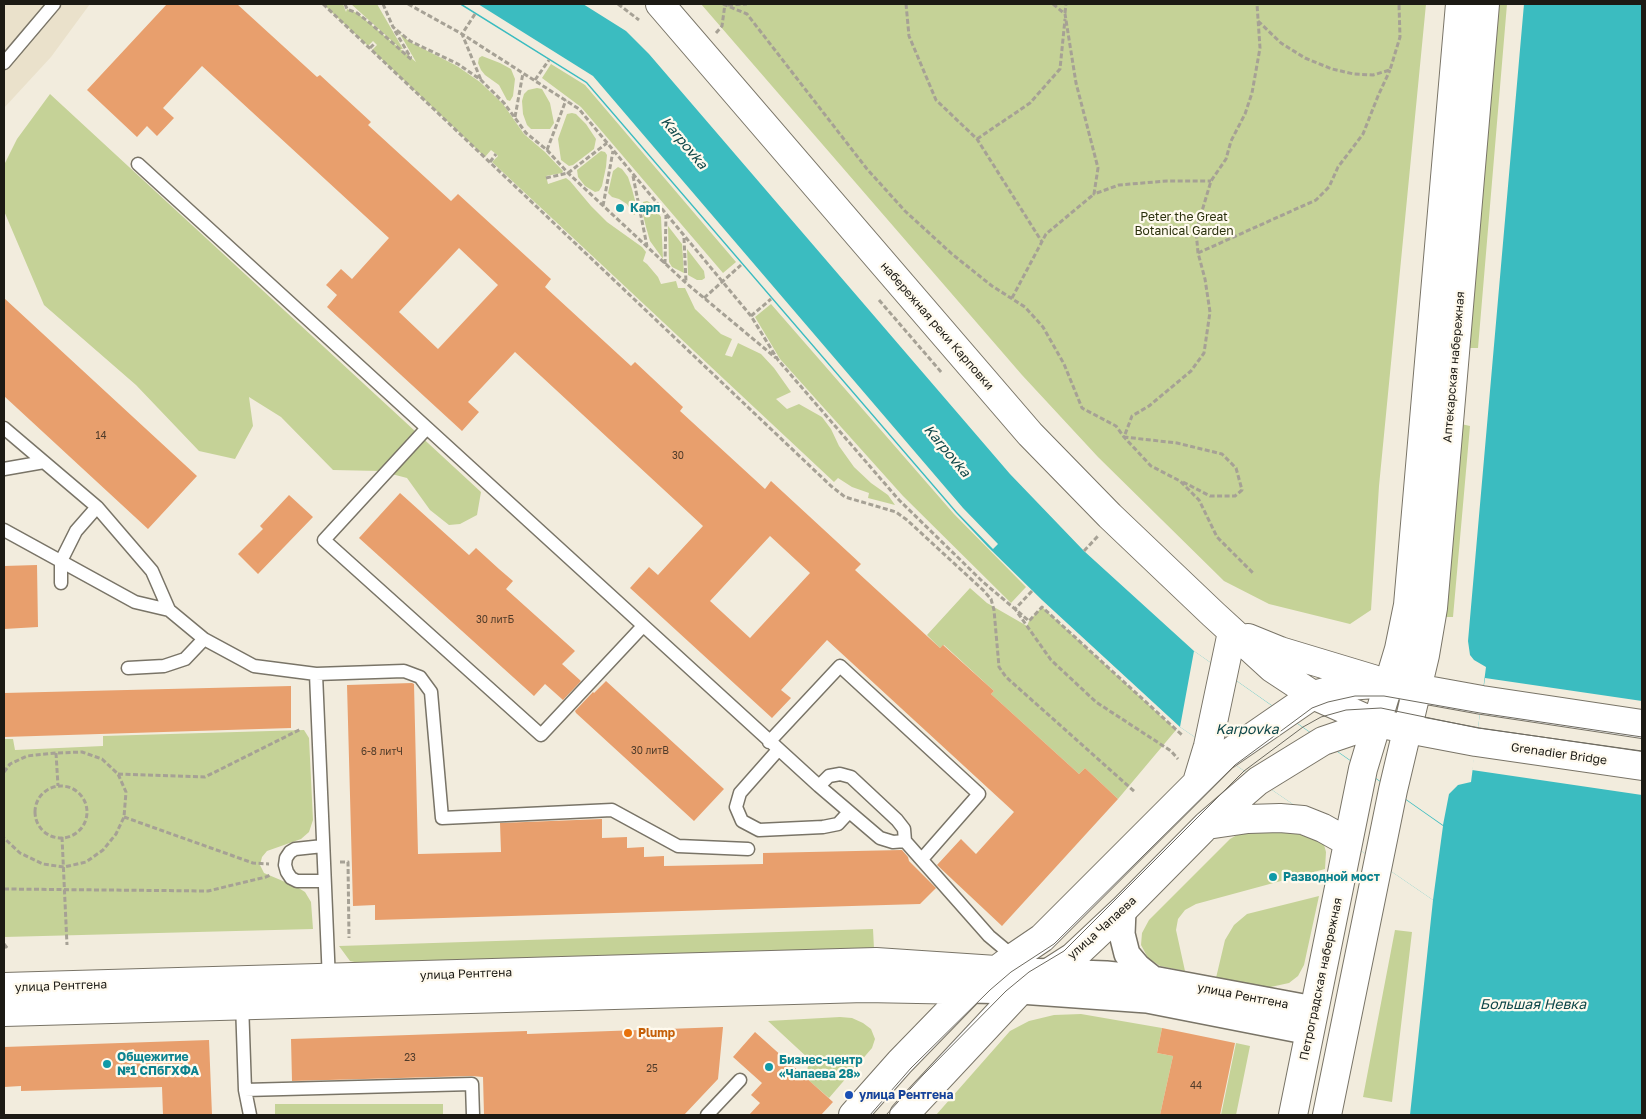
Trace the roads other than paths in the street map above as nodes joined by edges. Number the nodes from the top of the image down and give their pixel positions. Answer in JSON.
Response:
{"nodes":[{"id":1,"x":54,"y":4,"type":"edge"},
{"id":2,"x":660,"y":4,"type":"edge"},
{"id":3,"x":1460,"y":4,"type":"edge"},
{"id":4,"x":1486,"y":4,"type":"edge"},
{"id":5,"x":4,"y":64,"type":"edge"},
{"id":6,"x":138,"y":164,"type":"dead end"},
{"id":7,"x":4,"y":428,"type":"edge"},
{"id":8,"x":427,"y":428,"type":"junction"},
{"id":9,"x":44,"y":462,"type":"junction"},
{"id":10,"x":4,"y":469,"type":"edge"},
{"id":11,"x":97,"y":507,"type":"junction"},
{"id":12,"x":4,"y":530,"type":"edge"},
{"id":13,"x":60,"y":561,"type":"junction"},
{"id":14,"x":61,"y":583,"type":"dead end"},
{"id":15,"x":169,"y":610,"type":"junction"},
{"id":16,"x":643,"y":626,"type":"junction"},
{"id":17,"x":1232,"y":632,"type":"junction"},
{"id":18,"x":204,"y":639,"type":"junction"},
{"id":19,"x":128,"y":668,"type":"dead end"},
{"id":20,"x":316,"y":674,"type":"junction"},
{"id":21,"x":1388,"y":683,"type":"junction"},
{"id":22,"x":1416,"y":688,"type":"junction"},
{"id":23,"x":1313,"y":695,"type":"junction"},
{"id":24,"x":1376,"y":723,"type":"junction"},
{"id":25,"x":1642,"y":724,"type":"edge"},
{"id":26,"x":1407,"y":728,"type":"junction"},
{"id":27,"x":773,"y":746,"type":"junction"},
{"id":28,"x":1215,"y":751,"type":"junction"},
{"id":29,"x":1642,"y":766,"type":"edge"},
{"id":30,"x":819,"y":786,"type":"junction"},
{"id":31,"x":849,"y":812,"type":"junction"},
{"id":32,"x":1207,"y":825,"type":"junction"},
{"id":33,"x":905,"y":841,"type":"junction"},
{"id":34,"x":1348,"y":842,"type":"junction"},
{"id":35,"x":323,"y":846,"type":"junction"},
{"id":36,"x":748,"y":848,"type":"dead end"},
{"id":37,"x":922,"y":858,"type":"junction"},
{"id":38,"x":324,"y":881,"type":"junction"},
{"id":39,"x":1124,"y":910,"type":"junction"},
{"id":40,"x":1005,"y":963,"type":"junction"},
{"id":41,"x":1048,"y":972,"type":"junction"},
{"id":42,"x":1153,"y":978,"type":"junction"},
{"id":43,"x":541,"y":985,"type":"junction"},
{"id":44,"x":4,"y":988,"type":"edge"},
{"id":45,"x":970,"y":990,"type":"junction"},
{"id":46,"x":329,"y":991,"type":"junction"},
{"id":47,"x":1020,"y":991,"type":"junction"},
{"id":48,"x":242,"y":993,"type":"junction"},
{"id":49,"x":4,"y":1012,"type":"edge"},
{"id":50,"x":1312,"y":1020,"type":"junction"},
{"id":51,"x":740,"y":1080,"type":"dead end"},
{"id":52,"x":245,"y":1090,"type":"junction"},
{"id":53,"x":250,"y":1115,"type":"edge"},
{"id":54,"x":473,"y":1115,"type":"edge"},
{"id":55,"x":707,"y":1115,"type":"edge"},
{"id":56,"x":853,"y":1115,"type":"edge"},
{"id":57,"x":904,"y":1115,"type":"edge"},
{"id":58,"x":1293,"y":1115,"type":"edge"},
{"id":59,"x":1327,"y":1115,"type":"edge"}],
"edges":[{"from":1,"to":5,"type":"lane"},
{"from":2,"to":17,"type":"street","name":"набережная реки Карповки"},
{"from":3,"to":21,"type":"street","name":"Аптекарская набережная"},
{"from":4,"to":22,"type":"street","name":"Аптекарская набережная"},
{"from":6,"to":8,"type":"lane"},
{"from":7,"to":9,"type":"lane"},
{"from":8,"to":16,"type":"lane"},
{"from":8,"to":16,"type":"lane"},
{"from":9,"to":10,"type":"lane"},
{"from":9,"to":11,"type":"lane"},
{"from":11,"to":13,"type":"lane"},
{"from":11,"to":15,"type":"lane"},
{"from":12,"to":13,"type":"lane"},
{"from":13,"to":14,"type":"lane"},
{"from":13,"to":15,"type":"lane"},
{"from":15,"to":18,"type":"lane"},
{"from":16,"to":27,"type":"lane"},
{"from":17,"to":21,"type":"street","name":"набережная реки Карповки"},
{"from":17,"to":23,"type":"street","name":"набережная реки Карповки"},
{"from":17,"to":28,"type":"street"},
{"from":18,"to":19,"type":"lane"},
{"from":18,"to":20,"type":"lane"},
{"from":20,"to":35,"type":"lane"},
{"from":20,"to":36,"type":"lane"},
{"from":21,"to":22,"type":"street"},
{"from":21,"to":23,"type":"street"},
{"from":21,"to":24,"type":"street"},
{"from":22,"to":25,"type":"street"},
{"from":22,"to":26,"type":"street","name":"Аптекарская набережная"},
{"from":23,"to":24,"type":"street","name":"набережная реки Карповки"},
{"from":23,"to":28,"type":"street"},
{"from":24,"to":26,"type":"street","name":"Grenadier Bridge"},
{"from":24,"to":32,"type":"street","name":"улица Чапаева"},
{"from":24,"to":34,"type":"street","name":"Петроградская набережная"},
{"from":26,"to":29,"type":"street","name":"Grenadier Bridge"},
{"from":26,"to":59,"type":"street"},
{"from":27,"to":30,"type":"lane"},
{"from":27,"to":31,"type":"lane"},
{"from":27,"to":37,"type":"lane"},
{"from":28,"to":40,"type":"street"},
{"from":30,"to":31,"type":"lane"},
{"from":30,"to":33,"type":"lane"},
{"from":31,"to":33,"type":"lane"},
{"from":32,"to":34,"type":"street"},
{"from":32,"to":39,"type":"street","name":"улица Чапаева"},
{"from":33,"to":37,"type":"lane"},
{"from":34,"to":50,"type":"street","name":"Петроградская набережная"},
{"from":35,"to":38,"type":"lane"},
{"from":35,"to":38,"type":"lane"},
{"from":37,"to":40,"type":"lane"},
{"from":38,"to":46,"type":"lane"},
{"from":39,"to":41,"type":"street","name":"улица Чапаева"},
{"from":39,"to":42,"type":"street"},
{"from":40,"to":41,"type":"street","name":"улица Рентгена"},
{"from":40,"to":43,"type":"street","name":"улица Рентгена"},
{"from":40,"to":45,"type":"street"},
{"from":41,"to":42,"type":"street","name":"улица Рентгена"},
{"from":41,"to":47,"type":"street","name":"улица Чапаева"},
{"from":42,"to":50,"type":"street","name":"улица Рентгена"},
{"from":43,"to":45,"type":"street","name":"улица Рентгена"},
{"from":43,"to":46,"type":"street","name":"улица Рентгена"},
{"from":44,"to":48,"type":"street","name":"улица Рентгена"},
{"from":45,"to":47,"type":"street","name":"улица Рентгена"},
{"from":45,"to":56,"type":"street"},
{"from":46,"to":48,"type":"street","name":"улица Рентгена"},
{"from":47,"to":50,"type":"street","name":"улица Рентгена"},
{"from":47,"to":57,"type":"street","name":"улица Чапаева"},
{"from":48,"to":49,"type":"street","name":"улица Рентгена"},
{"from":48,"to":52,"type":"lane"},
{"from":50,"to":58,"type":"street","name":"Петроградская набережная"},
{"from":51,"to":55,"type":"lane"},
{"from":52,"to":53,"type":"lane"},
{"from":52,"to":54,"type":"lane"}]}
